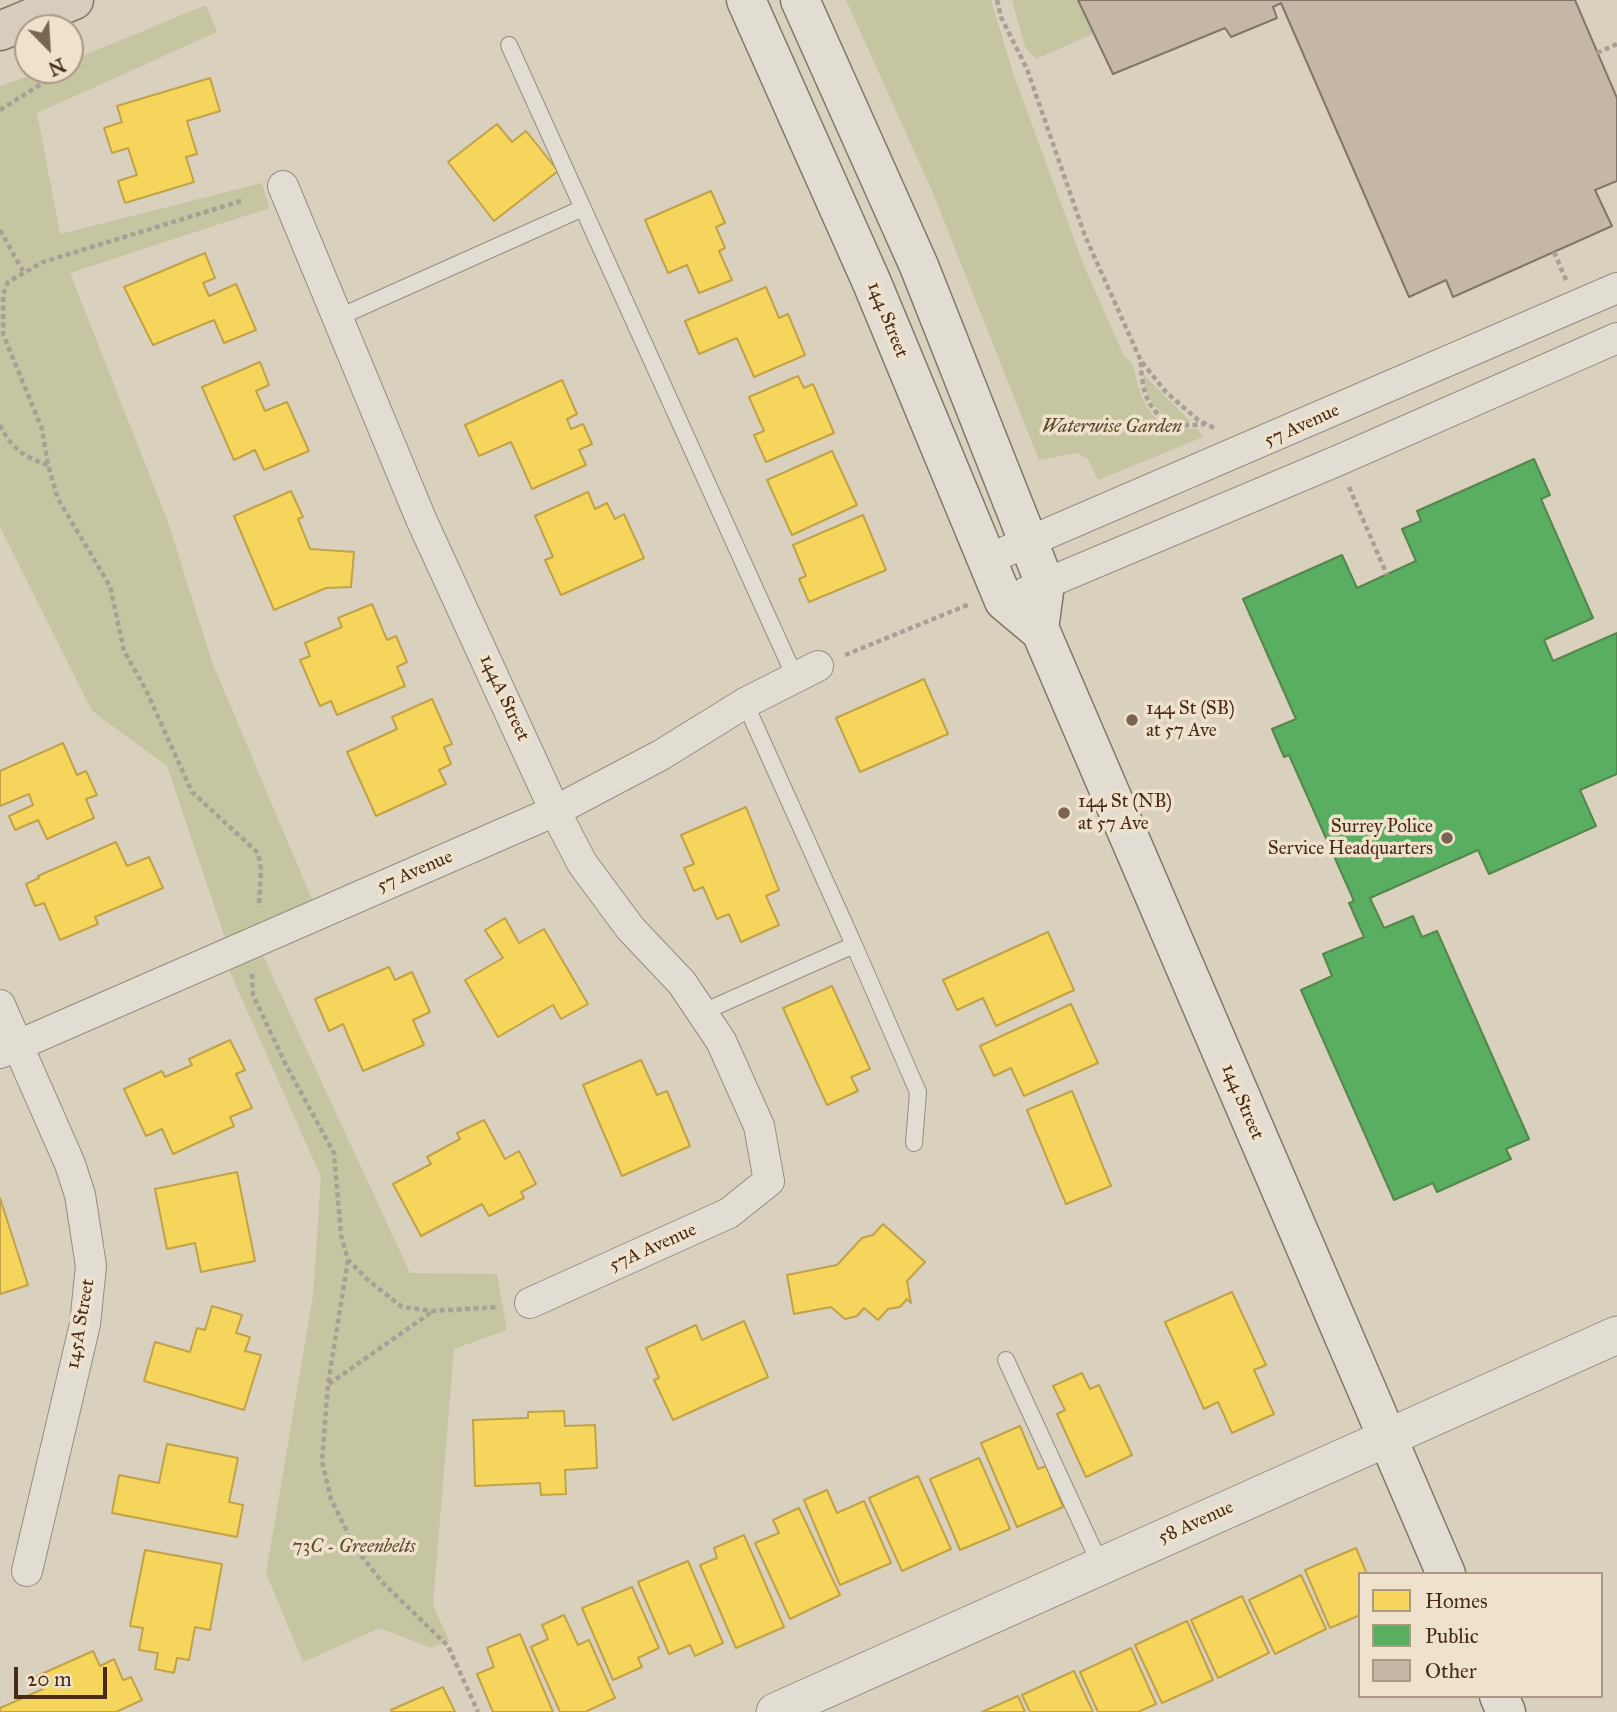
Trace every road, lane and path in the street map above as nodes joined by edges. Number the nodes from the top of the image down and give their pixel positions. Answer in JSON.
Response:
{"nodes":[{"id":1,"x":74,"y":0,"type":"edge"},
{"id":2,"x":746,"y":0,"type":"edge"},
{"id":3,"x":800,"y":0,"type":"edge"},
{"id":4,"x":997,"y":0,"type":"edge"},
{"id":5,"x":0,"y":31,"type":"edge"},
{"id":6,"x":1617,"y":44,"type":"edge"},
{"id":7,"x":509,"y":45,"type":"dead end"},
{"id":8,"x":1597,"y":53,"type":"dead end"},
{"id":9,"x":41,"y":84,"type":"edge"},
{"id":10,"x":0,"y":110,"type":"edge"},
{"id":11,"x":283,"y":187,"type":"dead end"},
{"id":12,"x":241,"y":201,"type":"dead end"},
{"id":13,"x":583,"y":208,"type":"junction"},
{"id":14,"x":0,"y":230,"type":"edge"},
{"id":15,"x":1553,"y":251,"type":"dead end"},
{"id":16,"x":23,"y":271,"type":"junction"},
{"id":17,"x":1567,"y":284,"type":"dead end"},
{"id":18,"x":1617,"y":288,"type":"edge"},
{"id":19,"x":337,"y":318,"type":"junction"},
{"id":20,"x":1617,"y":338,"type":"edge"},
{"id":21,"x":1141,"y":361,"type":"junction"},
{"id":22,"x":1206,"y":424,"type":"junction"},
{"id":23,"x":0,"y":425,"type":"edge"},
{"id":24,"x":1218,"y":430,"type":"dead end"},
{"id":25,"x":48,"y":465,"type":"junction"},
{"id":26,"x":1348,"y":487,"type":"dead end"},
{"id":27,"x":1028,"y":542,"type":"junction"},
{"id":28,"x":986,"y":560,"type":"junction"},
{"id":29,"x":1387,"y":575,"type":"dead end"},
{"id":30,"x":1045,"y":584,"type":"junction"},
{"id":31,"x":986,"y":603,"type":"junction"},
{"id":32,"x":1039,"y":629,"type":"junction"},
{"id":33,"x":807,"y":671,"type":"junction"},
{"id":34,"x":745,"y":704,"type":"junction"},
{"id":35,"x":555,"y":811,"type":"junction"},
{"id":36,"x":259,"y":919,"type":"dead end"},
{"id":37,"x":854,"y":946,"type":"junction"},
{"id":38,"x":251,"y":967,"type":"dead end"},
{"id":39,"x":0,"y":1005,"type":"edge"},
{"id":40,"x":703,"y":1012,"type":"junction"},
{"id":41,"x":9,"y":1049,"type":"edge"},
{"id":42,"x":914,"y":1143,"type":"dead end"},
{"id":43,"x":769,"y":1181,"type":"joint"},
{"id":44,"x":348,"y":1259,"type":"junction"},
{"id":45,"x":530,"y":1303,"type":"dead end"},
{"id":46,"x":498,"y":1307,"type":"dead end"},
{"id":47,"x":433,"y":1311,"type":"junction"},
{"id":48,"x":1617,"y":1335,"type":"edge"},
{"id":49,"x":1006,"y":1360,"type":"dead end"},
{"id":50,"x":328,"y":1384,"type":"junction"},
{"id":51,"x":1387,"y":1437,"type":"junction"},
{"id":52,"x":1101,"y":1566,"type":"junction"},
{"id":53,"x":26,"y":1571,"type":"dead end"},
{"id":54,"x":1445,"y":1572,"type":"edge"},
{"id":55,"x":478,"y":1712,"type":"edge"},
{"id":56,"x":775,"y":1712,"type":"edge"}],
"edges":[{"from":1,"to":5,"type":"highway"},
{"from":2,"to":28,"type":"main road","name":"144 Street"},
{"from":3,"to":27,"type":"main road"},
{"from":4,"to":21,"type":"path"},
{"from":6,"to":8,"type":"path"},
{"from":7,"to":13,"type":"lane"},
{"from":9,"to":10,"type":"path"},
{"from":11,"to":19,"type":"street","name":"144A Street"},
{"from":12,"to":16,"type":"path"},
{"from":13,"to":19,"type":"lane"},
{"from":13,"to":33,"type":"lane"},
{"from":14,"to":16,"type":"path"},
{"from":15,"to":17,"type":"path"},
{"from":16,"to":25,"type":"path"},
{"from":18,"to":27,"type":"street","name":"57 Avenue"},
{"from":19,"to":35,"type":"street","name":"144A Street"},
{"from":20,"to":30,"type":"street"},
{"from":21,"to":22,"type":"path"},
{"from":21,"to":22,"type":"path"},
{"from":22,"to":24,"type":"path"},
{"from":23,"to":25,"type":"path"},
{"from":25,"to":36,"type":"path"},
{"from":26,"to":29,"type":"path"},
{"from":27,"to":28,"type":"street","name":"57 Avenue"},
{"from":27,"to":30,"type":"main road"},
{"from":28,"to":31,"type":"main road","name":"144 Street"},
{"from":30,"to":31,"type":"street"},
{"from":30,"to":32,"type":"main road"},
{"from":31,"to":32,"type":"main road","name":"144 Street"},
{"from":31,"to":33,"type":"path"},
{"from":32,"to":51,"type":"main road","name":"144 Street"},
{"from":33,"to":34,"type":"street","name":"57 Avenue"},
{"from":34,"to":35,"type":"street","name":"57 Avenue"},
{"from":34,"to":37,"type":"lane"},
{"from":35,"to":40,"type":"street","name":"144A Street"},
{"from":35,"to":41,"type":"street","name":"57 Avenue"},
{"from":37,"to":40,"type":"lane"},
{"from":37,"to":42,"type":"lane"},
{"from":38,"to":44,"type":"path"},
{"from":39,"to":41,"type":"street","name":"145A Street"},
{"from":40,"to":43,"type":"street","name":"144A Street"},
{"from":41,"to":53,"type":"street","name":"145A Street"},
{"from":43,"to":45,"type":"street","name":"57A Avenue"},
{"from":44,"to":47,"type":"path"},
{"from":44,"to":50,"type":"path"},
{"from":46,"to":47,"type":"path"},
{"from":47,"to":50,"type":"path"},
{"from":48,"to":51,"type":"street","name":"58 Avenue"},
{"from":49,"to":52,"type":"lane"},
{"from":50,"to":55,"type":"path"},
{"from":51,"to":52,"type":"street","name":"58 Avenue"},
{"from":51,"to":54,"type":"main road","name":"144 Street"},
{"from":52,"to":56,"type":"street","name":"58 Avenue"}]}
